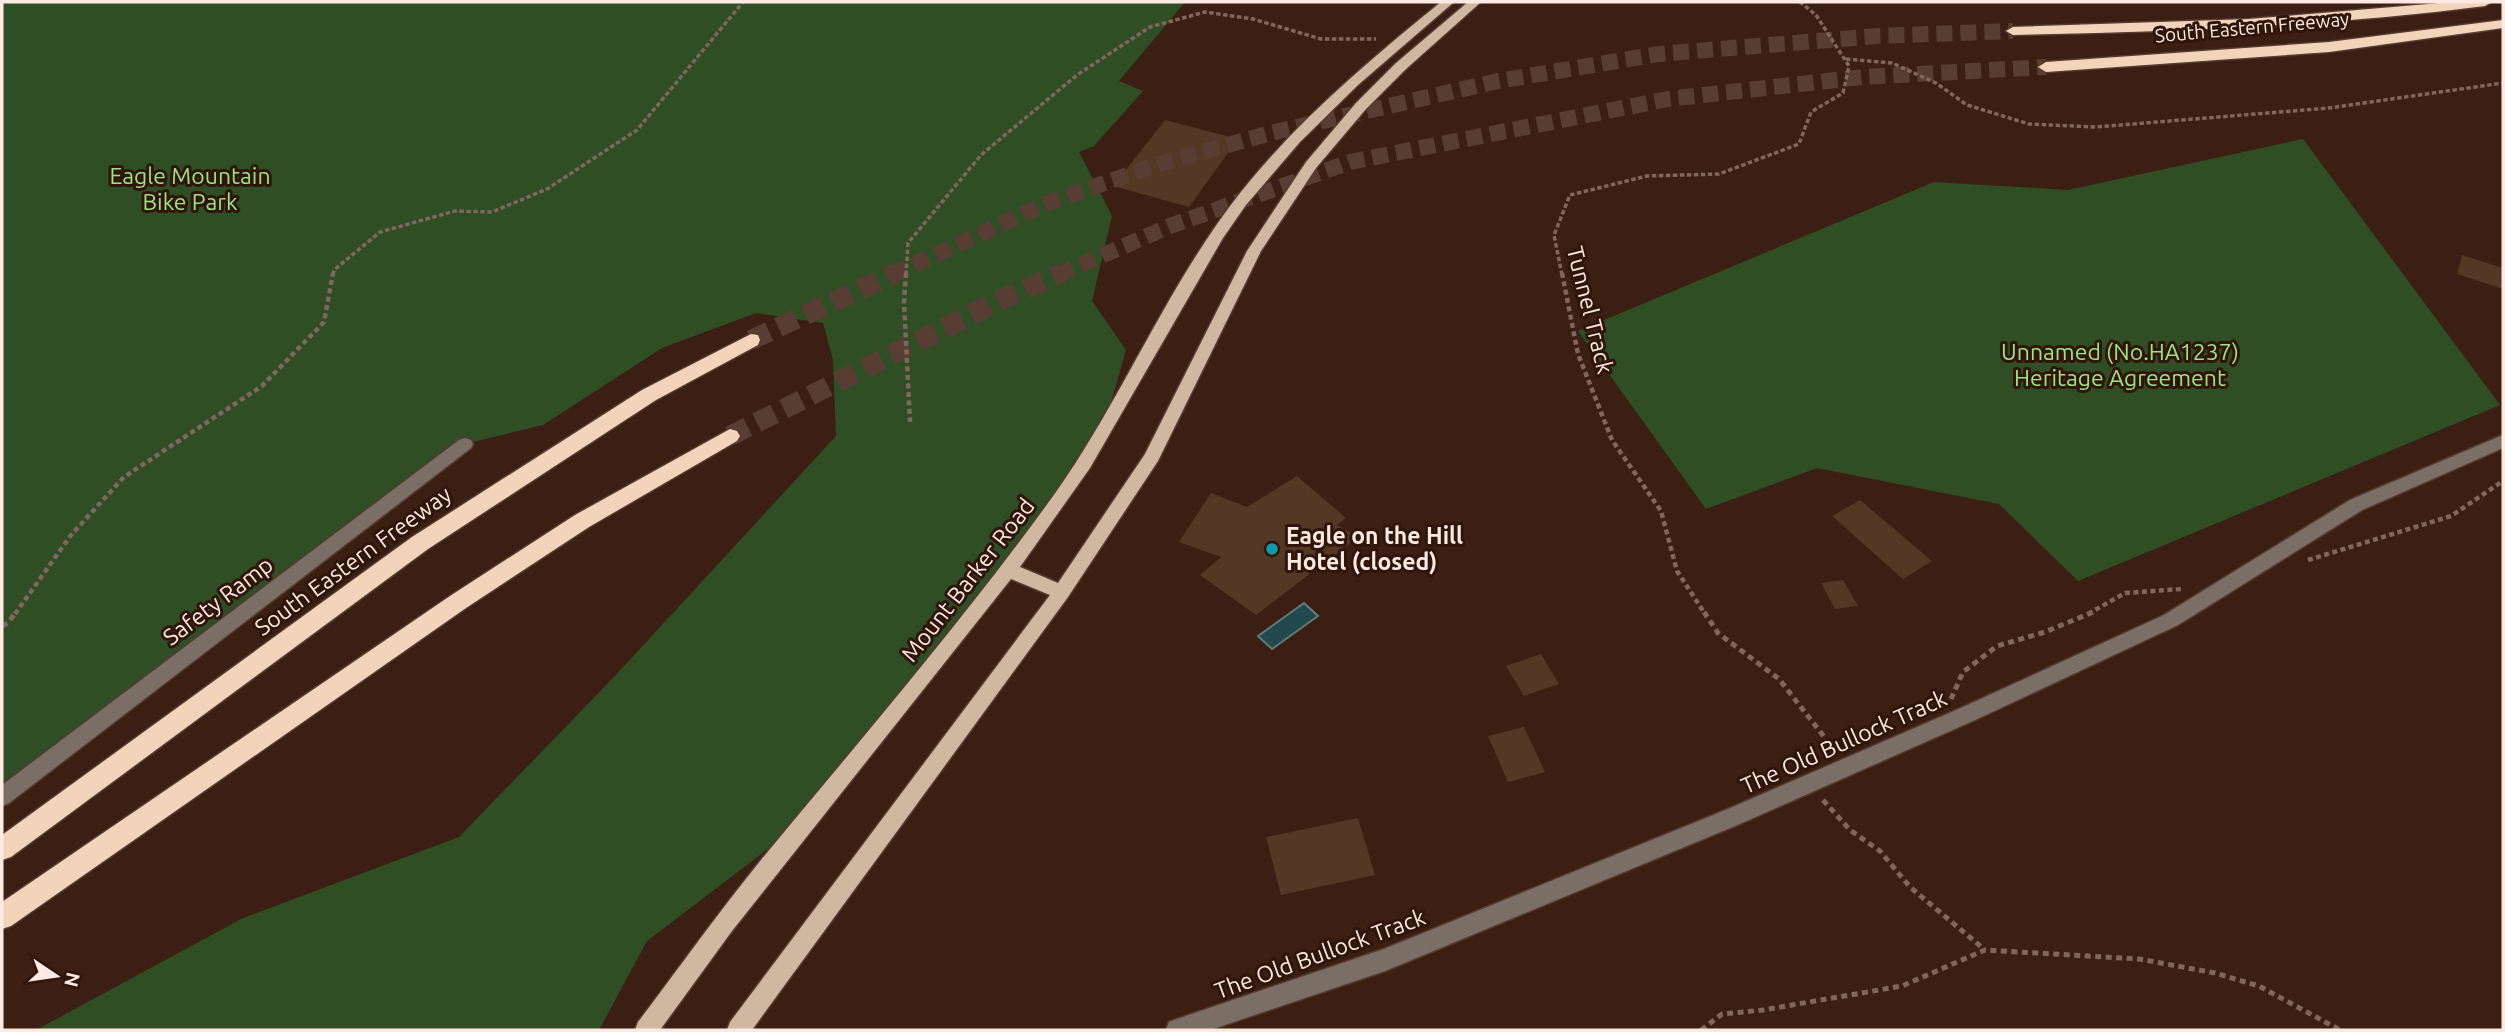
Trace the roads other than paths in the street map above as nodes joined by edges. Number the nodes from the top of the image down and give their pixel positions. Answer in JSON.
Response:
{"nodes":[{"id":1,"x":1448,"y":2,"type":"edge"},
{"id":2,"x":1475,"y":2,"type":"edge"},
{"id":3,"x":2485,"y":2,"type":"edge"},
{"id":4,"x":2503,"y":24,"type":"edge"},
{"id":5,"x":2013,"y":31,"type":"tunnel mouth"},
{"id":6,"x":2046,"y":67,"type":"tunnel mouth"},
{"id":7,"x":1296,"y":138,"type":"junction"},
{"id":8,"x":1325,"y":147,"type":"junction"},
{"id":9,"x":751,"y":340,"type":"tunnel mouth"},
{"id":10,"x":730,"y":436,"type":"tunnel mouth"},
{"id":11,"x":2503,"y":441,"type":"edge"},
{"id":12,"x":465,"y":444,"type":"dead end"},
{"id":13,"x":1007,"y":570,"type":"junction"},
{"id":14,"x":1062,"y":592,"type":"junction"},
{"id":15,"x":2,"y":797,"type":"edge"},
{"id":16,"x":2,"y":849,"type":"edge"},
{"id":17,"x":2,"y":917,"type":"edge"},
{"id":18,"x":646,"y":1030,"type":"edge"},
{"id":19,"x":738,"y":1030,"type":"edge"},
{"id":20,"x":1177,"y":1030,"type":"edge"}],
"edges":[{"from":1,"to":7,"type":"main road","name":"Mount Barker Road"},
{"from":2,"to":8,"type":"main road"},
{"from":3,"to":5,"type":"highway","name":"South Eastern Freeway"},
{"from":4,"to":6,"type":"highway","name":"South Eastern Freeway"},
{"from":7,"to":8,"type":"main road"},
{"from":7,"to":13,"type":"main road","name":"Mount Barker Road"},
{"from":8,"to":14,"type":"main road"},
{"from":9,"to":16,"type":"highway","name":"South Eastern Freeway"},
{"from":10,"to":17,"type":"highway"},
{"from":11,"to":20,"type":"street","name":"The Old Bullock Track"},
{"from":12,"to":15,"type":"street","name":"Safety Ramp"},
{"from":13,"to":14,"type":"main road"},
{"from":13,"to":18,"type":"main road","name":"Mount Barker Road"},
{"from":14,"to":19,"type":"main road"}]}
